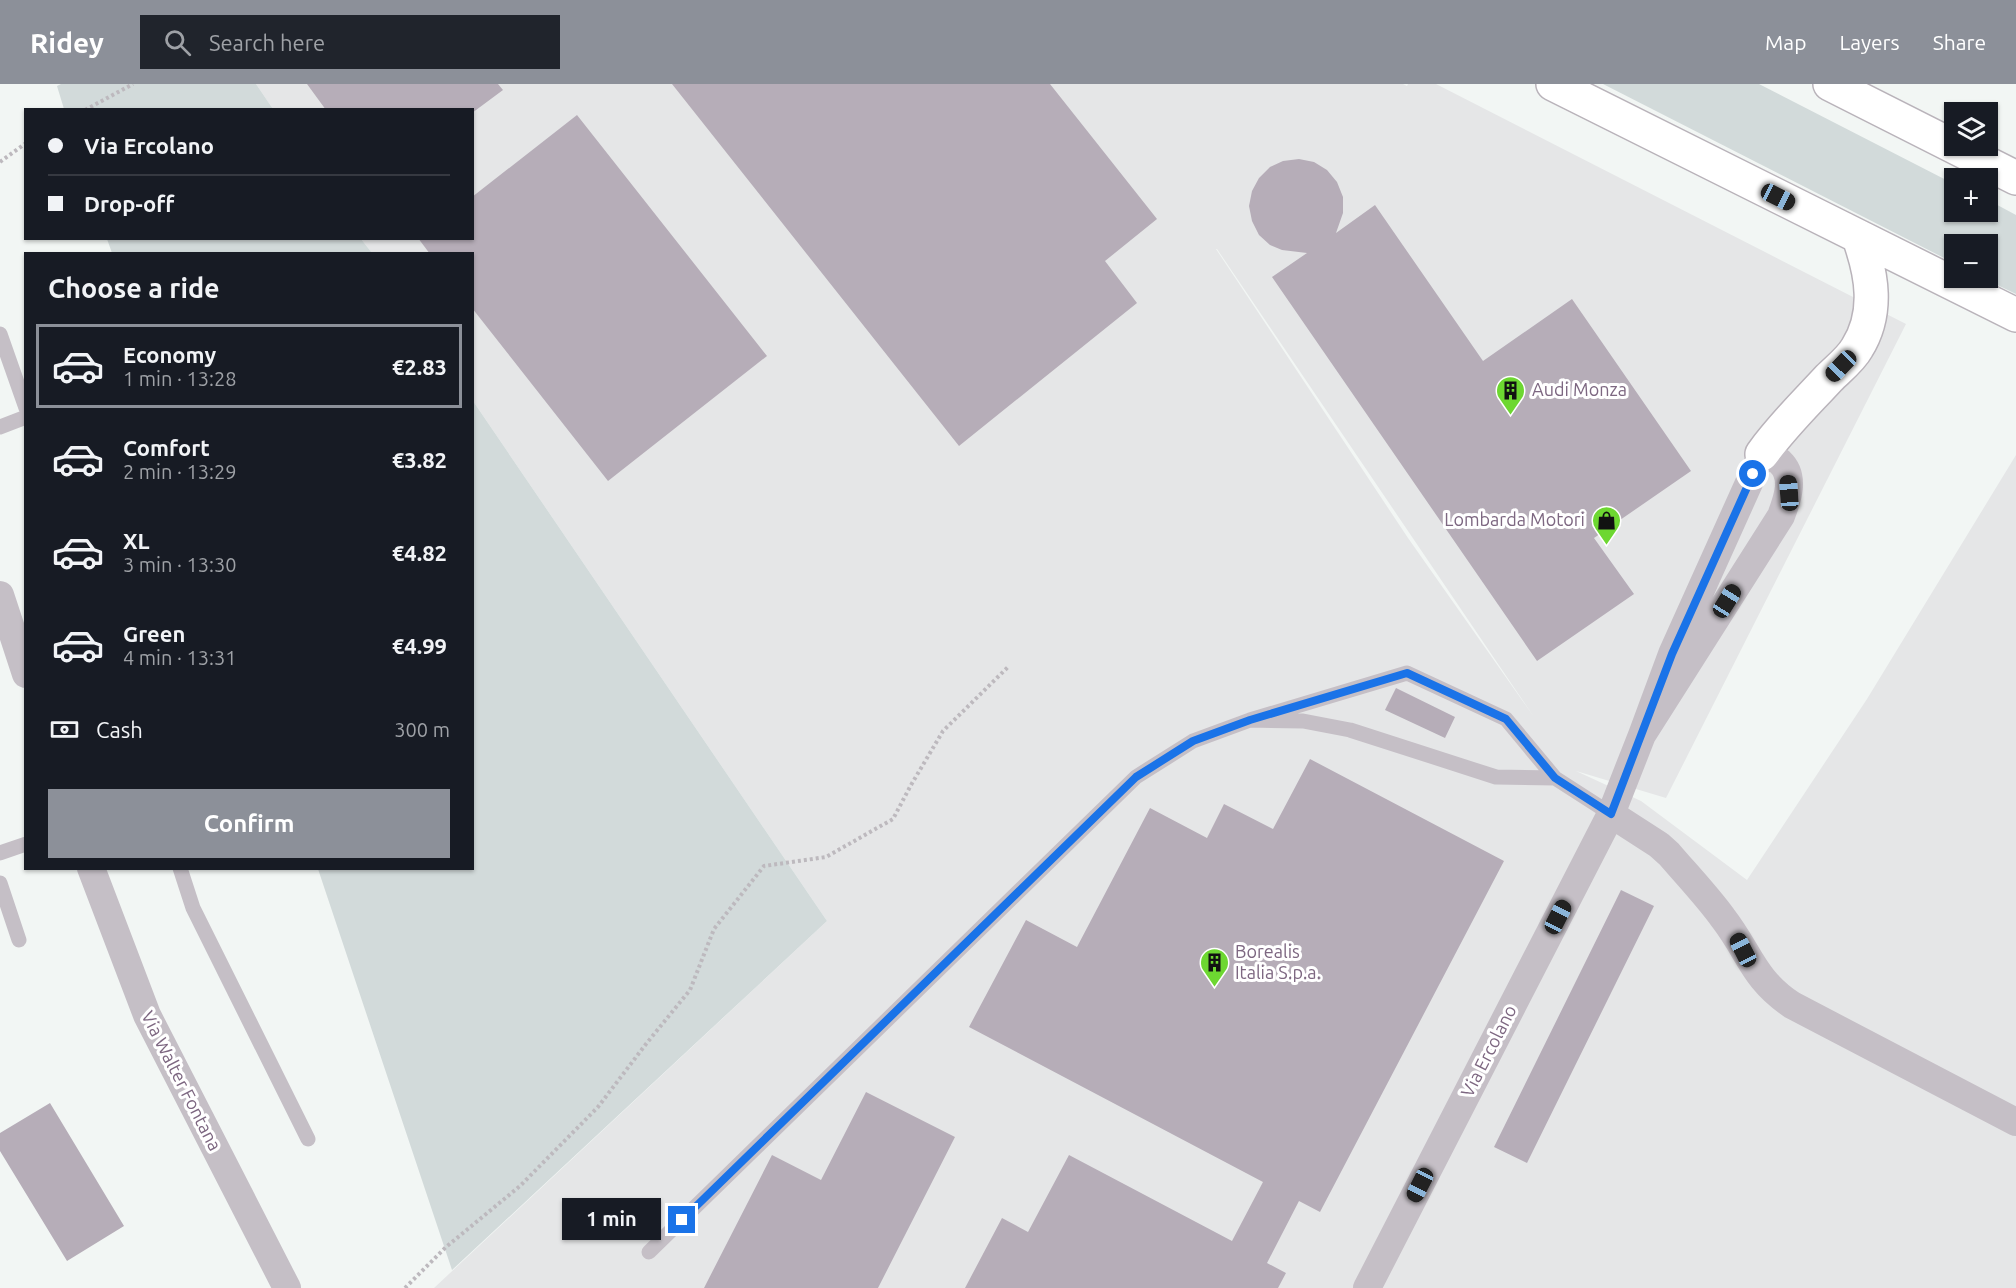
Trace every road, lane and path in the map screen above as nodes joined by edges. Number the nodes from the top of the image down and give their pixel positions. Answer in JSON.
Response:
{"nodes":[{"id":1,"x":133,"y":84,"type":"edge"},
{"id":2,"x":1553,"y":84,"type":"edge"},
{"id":3,"x":1830,"y":84,"type":"edge"},
{"id":4,"x":89,"y":108,"type":"edge"},
{"id":5,"x":24,"y":144,"type":"edge"},
{"id":6,"x":0,"y":162,"type":"edge"},
{"id":7,"x":2016,"y":178,"type":"edge"},
{"id":8,"x":1859,"y":238,"type":"junction"},
{"id":9,"x":2016,"y":315,"type":"edge"},
{"id":10,"x":0,"y":334,"type":"edge"},
{"id":11,"x":24,"y":402,"type":"edge"},
{"id":12,"x":24,"y":418,"type":"edge"},
{"id":13,"x":0,"y":428,"type":"edge"},
{"id":14,"x":1762,"y":454,"type":"junction"},
{"id":15,"x":1,"y":602,"type":"edge"},
{"id":16,"x":1009,"y":666,"type":"dead end"},
{"id":17,"x":24,"y":668,"type":"edge"},
{"id":18,"x":1250,"y":720,"type":"junction"},
{"id":19,"x":1642,"y":735,"type":"junction"},
{"id":20,"x":1555,"y":778,"type":"junction"},
{"id":21,"x":1611,"y":814,"type":"junction"},
{"id":22,"x":24,"y":845,"type":"edge"},
{"id":23,"x":0,"y":853,"type":"edge"},
{"id":24,"x":92,"y":870,"type":"edge"},
{"id":25,"x":181,"y":870,"type":"edge"},
{"id":26,"x":0,"y":884,"type":"edge"},
{"id":27,"x":19,"y":940,"type":"dead end"},
{"id":28,"x":2016,"y":1122,"type":"edge"},
{"id":29,"x":308,"y":1138,"type":"dead end"},
{"id":30,"x":649,"y":1252,"type":"dead end"},
{"id":31,"x":287,"y":1288,"type":"edge"},
{"id":32,"x":405,"y":1288,"type":"edge"},
{"id":33,"x":1367,"y":1288,"type":"edge"}],
"edges":[{"from":1,"to":4,"type":"path"},
{"from":2,"to":8,"type":"main road"},
{"from":3,"to":7,"type":"main road"},
{"from":5,"to":6,"type":"path"},
{"from":8,"to":9,"type":"main road"},
{"from":8,"to":14,"type":"main road"},
{"from":10,"to":11,"type":"lane"},
{"from":12,"to":13,"type":"lane"},
{"from":14,"to":19,"type":"street","name":"Via Ercolano"},
{"from":14,"to":19,"type":"street","name":"Via Ercolano"},
{"from":15,"to":17,"type":"street"},
{"from":16,"to":32,"type":"path"},
{"from":18,"to":20,"type":"lane"},
{"from":18,"to":20,"type":"lane"},
{"from":18,"to":30,"type":"lane"},
{"from":19,"to":21,"type":"street","name":"Via Ercolano"},
{"from":20,"to":21,"type":"lane"},
{"from":21,"to":28,"type":"street"},
{"from":21,"to":33,"type":"street","name":"Via Ercolano"},
{"from":22,"to":23,"type":"lane"},
{"from":24,"to":31,"type":"street","name":"Via Walter Fontana"},
{"from":25,"to":29,"type":"lane"},
{"from":26,"to":27,"type":"lane"}]}
